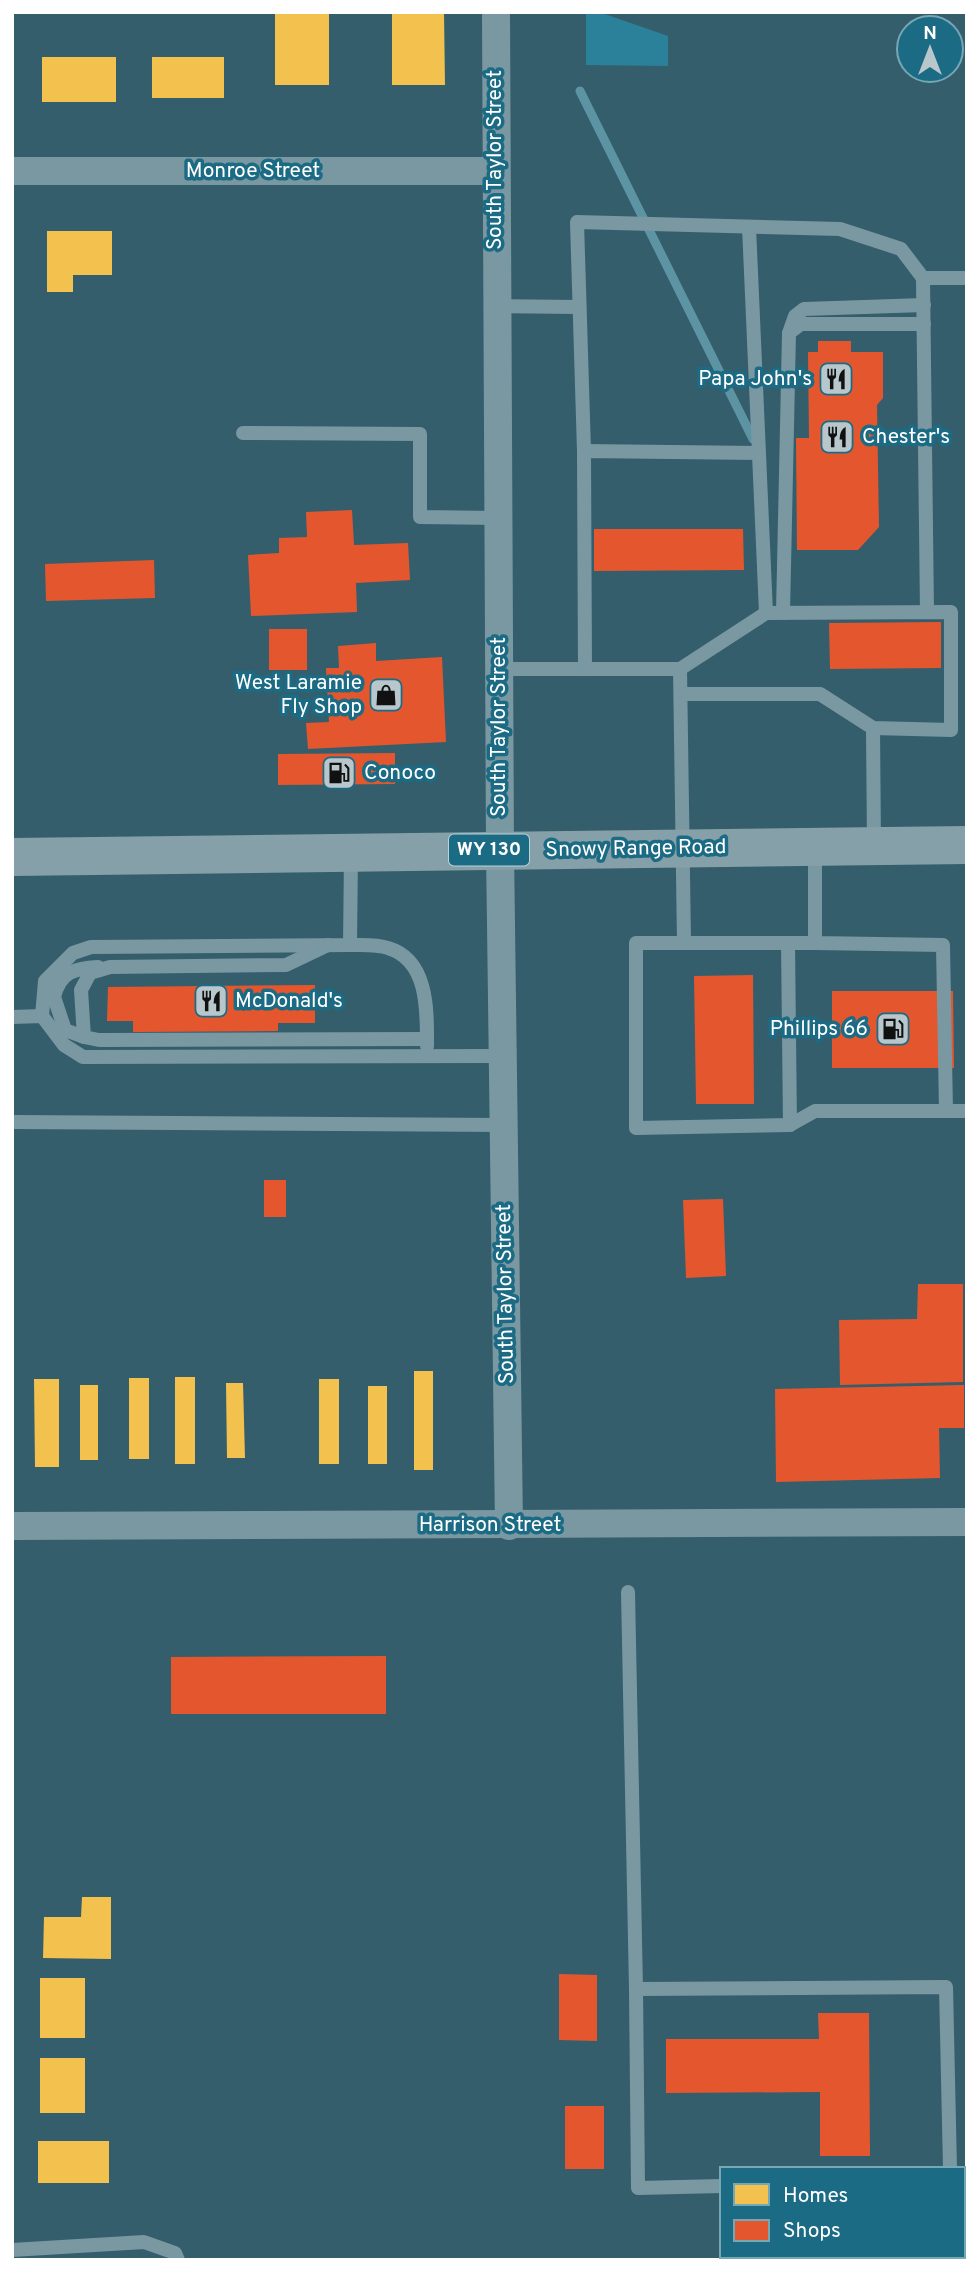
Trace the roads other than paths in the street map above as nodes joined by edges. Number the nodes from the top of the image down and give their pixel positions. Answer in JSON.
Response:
{"nodes":[{"id":1,"x":496,"y":12,"type":"edge"},
{"id":2,"x":12,"y":171,"type":"edge"},
{"id":3,"x":495,"y":171,"type":"junction"},
{"id":4,"x":749,"y":227,"type":"junction"},
{"id":5,"x":923,"y":278,"type":"junction"},
{"id":6,"x":967,"y":278,"type":"edge"},
{"id":7,"x":923,"y":305,"type":"junction"},
{"id":8,"x":496,"y":306,"type":"junction"},
{"id":9,"x":578,"y":307,"type":"junction"},
{"id":10,"x":923,"y":324,"type":"junction"},
{"id":11,"x":789,"y":333,"type":"junction"},
{"id":12,"x":243,"y":433,"type":"dead end"},
{"id":13,"x":584,"y":451,"type":"junction"},
{"id":14,"x":758,"y":453,"type":"junction"},
{"id":15,"x":498,"y":518,"type":"junction"},
{"id":16,"x":927,"y":612,"type":"junction"},
{"id":17,"x":766,"y":613,"type":"junction"},
{"id":18,"x":783,"y":613,"type":"junction"},
{"id":19,"x":499,"y":669,"type":"junction"},
{"id":20,"x":584,"y":669,"type":"junction"},
{"id":21,"x":680,"y":669,"type":"junction"},
{"id":22,"x":681,"y":694,"type":"junction"},
{"id":23,"x":873,"y":729,"type":"junction"},
{"id":24,"x":967,"y":845,"type":"edge"},
{"id":25,"x":874,"y":846,"type":"junction"},
{"id":26,"x":815,"y":847,"type":"junction"},
{"id":27,"x":684,"y":848,"type":"junction"},
{"id":28,"x":500,"y":850,"type":"junction"},
{"id":29,"x":351,"y":852,"type":"junction"},
{"id":30,"x":12,"y":857,"type":"edge"},
{"id":31,"x":684,"y":943,"type":"junction"},
{"id":32,"x":788,"y":943,"type":"junction"},
{"id":33,"x":815,"y":943,"type":"junction"},
{"id":34,"x":328,"y":945,"type":"junction"},
{"id":35,"x":350,"y":945,"type":"junction"},
{"id":36,"x":110,"y":967,"type":"junction"},
{"id":37,"x":42,"y":1016,"type":"junction"},
{"id":38,"x":12,"y":1017,"type":"edge"},
{"id":39,"x":83,"y":1037,"type":"junction"},
{"id":40,"x":427,"y":1039,"type":"junction"},
{"id":41,"x":426,"y":1056,"type":"junction"},
{"id":42,"x":503,"y":1056,"type":"junction"},
{"id":43,"x":946,"y":1111,"type":"junction"},
{"id":44,"x":967,"y":1111,"type":"edge"},
{"id":45,"x":12,"y":1122,"type":"edge"},
{"id":46,"x":504,"y":1125,"type":"junction"},
{"id":47,"x":790,"y":1125,"type":"junction"},
{"id":48,"x":967,"y":1522,"type":"edge"},
{"id":49,"x":12,"y":1526,"type":"edge"},
{"id":50,"x":509,"y":1526,"type":"junction"},
{"id":51,"x":628,"y":1592,"type":"dead end"},
{"id":52,"x":636,"y":1989,"type":"junction"},
{"id":53,"x":950,"y":2167,"type":"edge"},
{"id":54,"x":720,"y":2186,"type":"edge"},
{"id":55,"x":12,"y":2250,"type":"edge"},
{"id":56,"x":178,"y":2260,"type":"edge"}],
"edges":[{"from":1,"to":3,"type":"street","name":"South Taylor Street"},
{"from":2,"to":3,"type":"street","name":"Monroe Street"},
{"from":3,"to":8,"type":"street","name":"South Taylor Street"},
{"from":4,"to":5,"type":"lane"},
{"from":4,"to":9,"type":"lane"},
{"from":4,"to":14,"type":"lane"},
{"from":5,"to":6,"type":"lane"},
{"from":5,"to":7,"type":"lane"},
{"from":7,"to":10,"type":"lane"},
{"from":7,"to":11,"type":"lane"},
{"from":8,"to":9,"type":"lane"},
{"from":8,"to":15,"type":"street","name":"South Taylor Street"},
{"from":9,"to":13,"type":"lane"},
{"from":10,"to":11,"type":"lane"},
{"from":10,"to":16,"type":"lane"},
{"from":11,"to":18,"type":"lane"},
{"from":12,"to":15,"type":"lane"},
{"from":13,"to":14,"type":"lane"},
{"from":13,"to":20,"type":"lane"},
{"from":14,"to":17,"type":"lane"},
{"from":15,"to":19,"type":"street","name":"South Taylor Street"},
{"from":16,"to":18,"type":"lane"},
{"from":16,"to":23,"type":"lane"},
{"from":17,"to":18,"type":"lane"},
{"from":17,"to":21,"type":"lane"},
{"from":19,"to":20,"type":"lane"},
{"from":19,"to":28,"type":"street","name":"South Taylor Street"},
{"from":20,"to":21,"type":"lane"},
{"from":21,"to":22,"type":"lane"},
{"from":22,"to":23,"type":"lane"},
{"from":22,"to":27,"type":"lane"},
{"from":23,"to":25,"type":"lane"},
{"from":24,"to":25,"type":"main road","name":"Snowy Range Road","number":"WY 130"},
{"from":25,"to":26,"type":"main road","name":"Snowy Range Road","number":"WY 130"},
{"from":26,"to":27,"type":"main road","name":"Snowy Range Road","number":"WY 130"},
{"from":26,"to":33,"type":"lane"},
{"from":27,"to":28,"type":"main road","name":"Snowy Range Road","number":"WY 130"},
{"from":27,"to":31,"type":"lane"},
{"from":28,"to":29,"type":"main road","name":"Snowy Range Road","number":"WY 130"},
{"from":28,"to":42,"type":"street","name":"South Taylor Street"},
{"from":29,"to":30,"type":"main road","name":"Snowy Range Road","number":"WY 130"},
{"from":29,"to":35,"type":"lane"},
{"from":31,"to":32,"type":"lane"},
{"from":31,"to":47,"type":"lane"},
{"from":32,"to":33,"type":"lane"},
{"from":32,"to":47,"type":"lane"},
{"from":33,"to":43,"type":"lane"},
{"from":34,"to":35,"type":"lane"},
{"from":34,"to":36,"type":"lane"},
{"from":34,"to":37,"type":"lane"},
{"from":35,"to":40,"type":"lane"},
{"from":36,"to":39,"type":"lane"},
{"from":36,"to":39,"type":"lane"},
{"from":37,"to":38,"type":"lane"},
{"from":37,"to":41,"type":"lane"},
{"from":39,"to":40,"type":"lane"},
{"from":40,"to":41,"type":"lane"},
{"from":41,"to":42,"type":"lane"},
{"from":42,"to":46,"type":"street","name":"South Taylor Street"},
{"from":43,"to":44,"type":"lane"},
{"from":43,"to":47,"type":"lane"},
{"from":45,"to":46,"type":"lane"},
{"from":46,"to":50,"type":"street","name":"South Taylor Street"},
{"from":48,"to":50,"type":"street","name":"Harrison Street"},
{"from":49,"to":50,"type":"street","name":"Harrison Street"},
{"from":51,"to":52,"type":"lane"},
{"from":52,"to":53,"type":"lane"},
{"from":52,"to":54,"type":"lane"},
{"from":55,"to":56,"type":"lane"}]}
